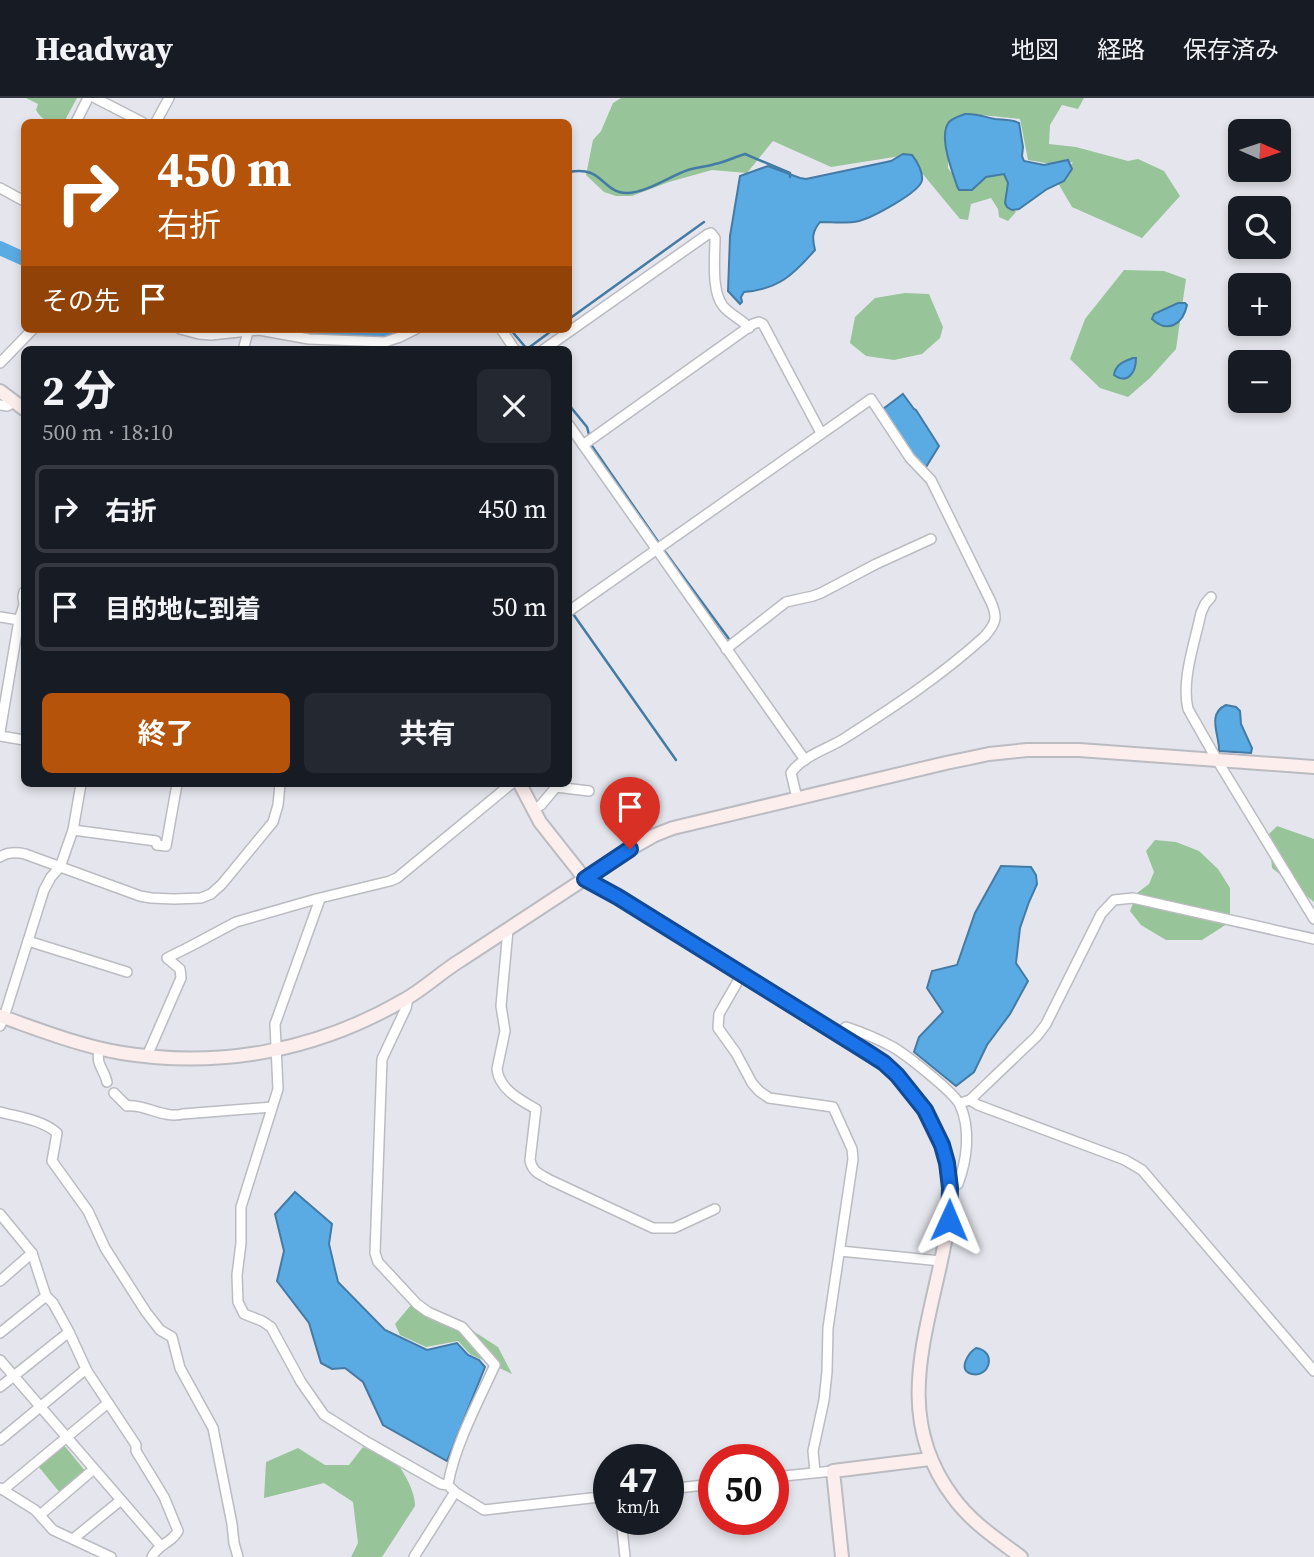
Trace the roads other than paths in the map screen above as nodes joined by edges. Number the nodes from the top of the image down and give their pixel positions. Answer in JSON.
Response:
{"nodes":[{"id":1,"x":88,"y":98,"type":"edge"},
{"id":2,"x":95,"y":98,"type":"edge"},
{"id":3,"x":169,"y":98,"type":"edge"},
{"id":4,"x":78,"y":119,"type":"edge"},
{"id":5,"x":136,"y":119,"type":"edge"},
{"id":6,"x":158,"y":119,"type":"edge"},
{"id":7,"x":0,"y":188,"type":"edge"},
{"id":8,"x":21,"y":199,"type":"edge"},
{"id":9,"x":750,"y":328,"type":"junction"},
{"id":10,"x":572,"y":330,"type":"edge"},
{"id":11,"x":29,"y":333,"type":"edge"},
{"id":12,"x":195,"y":333,"type":"edge"},
{"id":13,"x":236,"y":333,"type":"edge"},
{"id":14,"x":279,"y":333,"type":"edge"},
{"id":15,"x":408,"y":333,"type":"edge"},
{"id":16,"x":567,"y":333,"type":"edge"},
{"id":17,"x":387,"y":346,"type":"edge"},
{"id":18,"x":549,"y":346,"type":"edge"},
{"id":19,"x":0,"y":363,"type":"edge"},
{"id":20,"x":0,"y":391,"type":"edge"},
{"id":21,"x":0,"y":405,"type":"edge"},
{"id":22,"x":19,"y":405,"type":"edge"},
{"id":23,"x":572,"y":429,"type":"edge"},
{"id":24,"x":821,"y":433,"type":"junction"},
{"id":25,"x":583,"y":445,"type":"junction"},
{"id":26,"x":931,"y":539,"type":"dead end"},
{"id":27,"x":655,"y":549,"type":"junction"},
{"id":28,"x":1211,"y":597,"type":"dead end"},
{"id":29,"x":572,"y":609,"type":"edge"},
{"id":30,"x":21,"y":614,"type":"edge"},
{"id":31,"x":0,"y":617,"type":"edge"},
{"id":32,"x":19,"y":620,"type":"junction"},
{"id":33,"x":726,"y":649,"type":"junction"},
{"id":34,"x":0,"y":734,"type":"edge"},
{"id":35,"x":21,"y":739,"type":"edge"},
{"id":36,"x":805,"y":760,"type":"junction"},
{"id":37,"x":1217,"y":760,"type":"junction"},
{"id":38,"x":1314,"y":767,"type":"edge"},
{"id":39,"x":81,"y":787,"type":"edge"},
{"id":40,"x":176,"y":787,"type":"edge"},
{"id":41,"x":280,"y":787,"type":"edge"},
{"id":42,"x":507,"y":787,"type":"edge"},
{"id":43,"x":522,"y":787,"type":"edge"},
{"id":44,"x":589,"y":791,"type":"dead end"},
{"id":45,"x":797,"y":798,"type":"junction"},
{"id":46,"x":533,"y":810,"type":"junction"},
{"id":47,"x":74,"y":830,"type":"junction"},
{"id":48,"x":0,"y":857,"type":"edge"},
{"id":49,"x":60,"y":867,"type":"junction"},
{"id":50,"x":585,"y":879,"type":"junction"},
{"id":51,"x":320,"y":899,"type":"junction"},
{"id":52,"x":1314,"y":919,"type":"edge"},
{"id":53,"x":508,"y":930,"type":"junction"},
{"id":54,"x":1314,"y":939,"type":"edge"},
{"id":55,"x":28,"y":941,"type":"junction"},
{"id":56,"x":127,"y":972,"type":"dead end"},
{"id":57,"x":742,"y":974,"type":"junction"},
{"id":58,"x":408,"y":998,"type":"junction"},
{"id":59,"x":1,"y":1020,"type":"edge"},
{"id":60,"x":839,"y":1034,"type":"junction"},
{"id":61,"x":99,"y":1049,"type":"junction"},
{"id":62,"x":277,"y":1049,"type":"junction"},
{"id":63,"x":147,"y":1056,"type":"junction"},
{"id":64,"x":107,"y":1082,"type":"dead end"},
{"id":65,"x":114,"y":1093,"type":"dead end"},
{"id":66,"x":970,"y":1100,"type":"junction"},
{"id":67,"x":960,"y":1103,"type":"junction"},
{"id":68,"x":272,"y":1107,"type":"junction"},
{"id":69,"x":0,"y":1112,"type":"edge"},
{"id":70,"x":950,"y":1188,"type":"junction"},
{"id":71,"x":715,"y":1209,"type":"dead end"},
{"id":72,"x":1,"y":1218,"type":"edge"},
{"id":73,"x":840,"y":1251,"type":"junction"},
{"id":74,"x":32,"y":1253,"type":"junction"},
{"id":75,"x":941,"y":1261,"type":"junction"},
{"id":76,"x":0,"y":1280,"type":"edge"},
{"id":77,"x":46,"y":1296,"type":"junction"},
{"id":78,"x":69,"y":1332,"type":"junction"},
{"id":79,"x":0,"y":1334,"type":"edge"},
{"id":80,"x":0,"y":1360,"type":"edge"},
{"id":81,"x":86,"y":1369,"type":"junction"},
{"id":82,"x":1314,"y":1371,"type":"edge"},
{"id":83,"x":14,"y":1376,"type":"junction"},
{"id":84,"x":0,"y":1387,"type":"edge"},
{"id":85,"x":108,"y":1403,"type":"junction"},
{"id":86,"x":40,"y":1406,"type":"junction"},
{"id":87,"x":68,"y":1437,"type":"junction"},
{"id":88,"x":0,"y":1440,"type":"edge"},
{"id":89,"x":930,"y":1459,"type":"junction"},
{"id":90,"x":94,"y":1469,"type":"junction"},
{"id":91,"x":833,"y":1471,"type":"junction"},
{"id":92,"x":815,"y":1472,"type":"junction"},
{"id":93,"x":789,"y":1475,"type":"edge"},
{"id":94,"x":451,"y":1488,"type":"junction"},
{"id":95,"x":1,"y":1489,"type":"edge"},
{"id":96,"x":593,"y":1498,"type":"edge"},
{"id":97,"x":121,"y":1500,"type":"junction"},
{"id":98,"x":40,"y":1515,"type":"junction"},
{"id":99,"x":623,"y":1535,"type":"edge"},
{"id":100,"x":73,"y":1539,"type":"junction"},
{"id":101,"x":160,"y":1545,"type":"junction"},
{"id":102,"x":111,"y":1557,"type":"edge"},
{"id":103,"x":152,"y":1557,"type":"edge"},
{"id":104,"x":238,"y":1557,"type":"edge"},
{"id":105,"x":414,"y":1557,"type":"edge"},
{"id":106,"x":625,"y":1557,"type":"edge"},
{"id":107,"x":842,"y":1557,"type":"edge"},
{"id":108,"x":1021,"y":1557,"type":"edge"}],
"edges":[{"from":1,"to":4,"type":"street"},
{"from":2,"to":5,"type":"street"},
{"from":3,"to":6,"type":"street"},
{"from":7,"to":8,"type":"street"},
{"from":9,"to":10,"type":"street"},
{"from":9,"to":24,"type":"street"},
{"from":9,"to":25,"type":"street"},
{"from":11,"to":19,"type":"street"},
{"from":12,"to":13,"type":"street"},
{"from":14,"to":17,"type":"street"},
{"from":15,"to":17,"type":"street"},
{"from":16,"to":18,"type":"street"},
{"from":20,"to":22,"type":"street"},
{"from":21,"to":22,"type":"street"},
{"from":23,"to":25,"type":"street"},
{"from":24,"to":27,"type":"street"},
{"from":24,"to":36,"type":"street"},
{"from":25,"to":27,"type":"street"},
{"from":26,"to":33,"type":"street"},
{"from":27,"to":29,"type":"street"},
{"from":27,"to":33,"type":"street"},
{"from":28,"to":37,"type":"street"},
{"from":30,"to":32,"type":"street"},
{"from":31,"to":32,"type":"street"},
{"from":32,"to":34,"type":"street"},
{"from":33,"to":36,"type":"street"},
{"from":34,"to":35,"type":"street"},
{"from":36,"to":45,"type":"street"},
{"from":37,"to":38,"type":"street"},
{"from":37,"to":45,"type":"street"},
{"from":37,"to":52,"type":"street"},
{"from":39,"to":47,"type":"street"},
{"from":40,"to":47,"type":"street"},
{"from":41,"to":49,"type":"street"},
{"from":42,"to":51,"type":"street"},
{"from":43,"to":46,"type":"street"},
{"from":44,"to":46,"type":"street"},
{"from":45,"to":50,"type":"street"},
{"from":46,"to":50,"type":"street"},
{"from":47,"to":49,"type":"street"},
{"from":48,"to":49,"type":"street"},
{"from":49,"to":55,"type":"street"},
{"from":50,"to":53,"type":"street"},
{"from":50,"to":57,"type":"street"},
{"from":51,"to":62,"type":"street"},
{"from":51,"to":63,"type":"street"},
{"from":53,"to":58,"type":"street"},
{"from":53,"to":71,"type":"street"},
{"from":54,"to":66,"type":"street"},
{"from":55,"to":56,"type":"street"},
{"from":55,"to":59,"type":"street"},
{"from":57,"to":60,"type":"street"},
{"from":57,"to":73,"type":"street"},
{"from":58,"to":62,"type":"street"},
{"from":58,"to":94,"type":"street"},
{"from":59,"to":61,"type":"street"},
{"from":60,"to":67,"type":"street"},
{"from":60,"to":70,"type":"street"},
{"from":61,"to":63,"type":"street"},
{"from":61,"to":64,"type":"street"},
{"from":62,"to":63,"type":"street"},
{"from":62,"to":68,"type":"street"},
{"from":65,"to":68,"type":"street"},
{"from":66,"to":67,"type":"street"},
{"from":66,"to":82,"type":"street"},
{"from":67,"to":70,"type":"street"},
{"from":68,"to":94,"type":"street"},
{"from":69,"to":104,"type":"street"},
{"from":70,"to":75,"type":"street"},
{"from":72,"to":74,"type":"street"},
{"from":73,"to":75,"type":"street"},
{"from":73,"to":92,"type":"street"},
{"from":74,"to":76,"type":"street"},
{"from":74,"to":77,"type":"street"},
{"from":75,"to":89,"type":"street"},
{"from":77,"to":78,"type":"street"},
{"from":77,"to":79,"type":"street"},
{"from":78,"to":81,"type":"street"},
{"from":78,"to":83,"type":"street"},
{"from":80,"to":83,"type":"street"},
{"from":81,"to":85,"type":"street"},
{"from":81,"to":86,"type":"street"},
{"from":83,"to":84,"type":"street"},
{"from":83,"to":86,"type":"street"},
{"from":85,"to":87,"type":"street"},
{"from":85,"to":101,"type":"street"},
{"from":86,"to":87,"type":"street"},
{"from":86,"to":88,"type":"street"},
{"from":87,"to":90,"type":"street"},
{"from":87,"to":95,"type":"street"},
{"from":89,"to":91,"type":"street"},
{"from":89,"to":108,"type":"street"},
{"from":90,"to":97,"type":"street"},
{"from":90,"to":98,"type":"street"},
{"from":91,"to":92,"type":"street"},
{"from":91,"to":107,"type":"street"},
{"from":92,"to":93,"type":"street"},
{"from":94,"to":96,"type":"street"},
{"from":94,"to":105,"type":"street"},
{"from":95,"to":98,"type":"street"},
{"from":97,"to":100,"type":"street"},
{"from":97,"to":101,"type":"street"},
{"from":98,"to":100,"type":"street"},
{"from":99,"to":106,"type":"street"},
{"from":100,"to":102,"type":"street"},
{"from":101,"to":103,"type":"street"}]}
